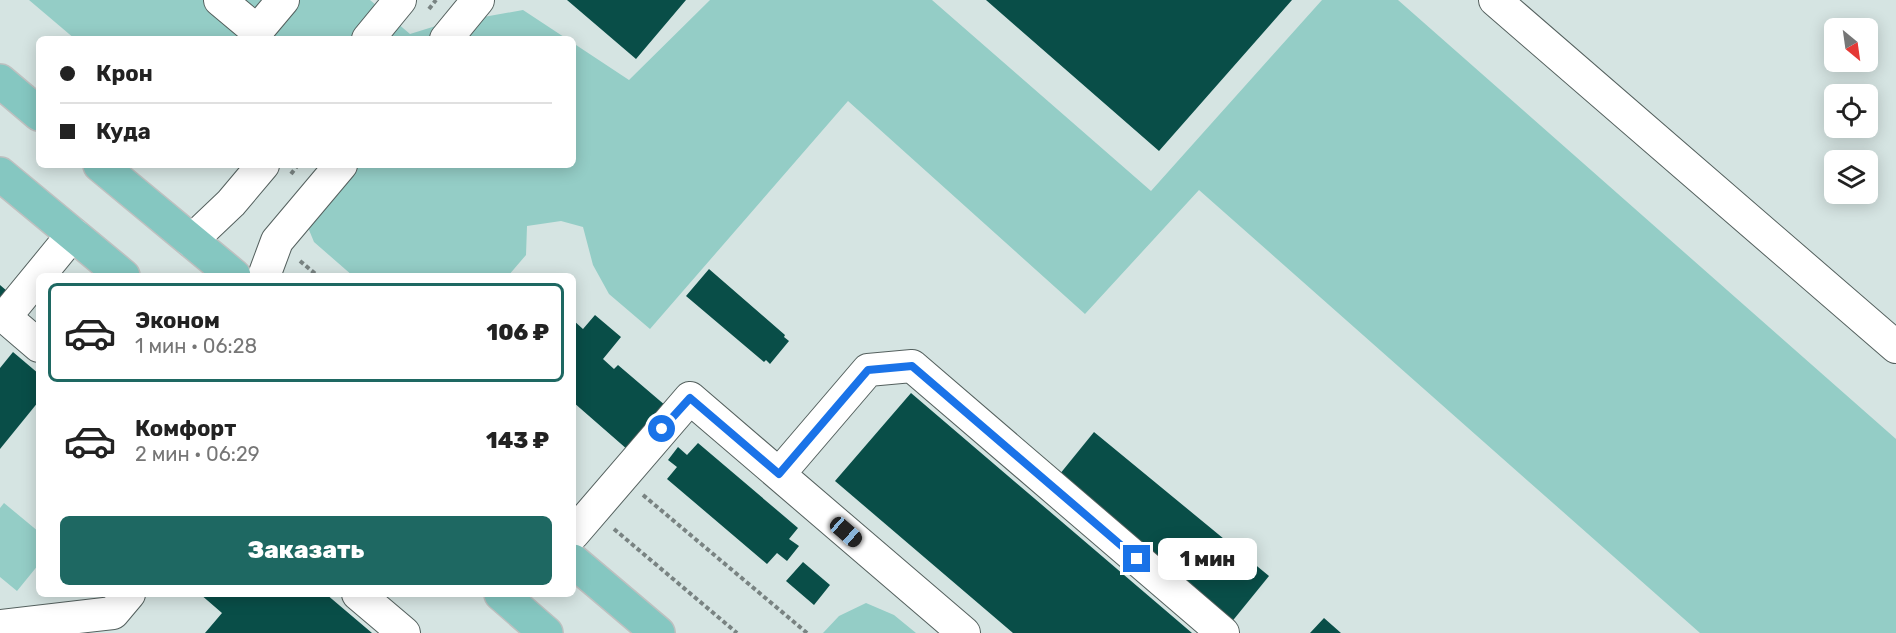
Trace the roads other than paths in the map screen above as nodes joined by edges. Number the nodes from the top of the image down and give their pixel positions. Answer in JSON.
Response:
{"nodes":[{"id":1,"x":220,"y":0,"type":"edge"},
{"id":2,"x":283,"y":0,"type":"edge"},
{"id":3,"x":400,"y":0,"type":"edge"},
{"id":4,"x":478,"y":0,"type":"edge"},
{"id":5,"x":1495,"y":0,"type":"edge"},
{"id":6,"x":370,"y":36,"type":"edge"},
{"id":7,"x":448,"y":36,"type":"edge"},
{"id":8,"x":0,"y":81,"type":"edge"},
{"id":9,"x":36,"y":111,"type":"edge"},
{"id":10,"x":104,"y":168,"type":"edge"},
{"id":11,"x":260,"y":168,"type":"edge"},
{"id":12,"x":338,"y":168,"type":"edge"},
{"id":13,"x":0,"y":174,"type":"edge"},
{"id":14,"x":73,"y":234,"type":"junction"},
{"id":15,"x":191,"y":241,"type":"junction"},
{"id":16,"x":41,"y":273,"type":"edge"},
{"id":17,"x":119,"y":273,"type":"edge"},
{"id":18,"x":230,"y":273,"type":"edge"},
{"id":19,"x":265,"y":273,"type":"edge"},
{"id":20,"x":36,"y":279,"type":"edge"},
{"id":21,"x":36,"y":343,"type":"edge"},
{"id":22,"x":1896,"y":347,"type":"edge"},
{"id":23,"x":779,"y":474,"type":"junction"},
{"id":24,"x":576,"y":531,"type":"edge"},
{"id":25,"x":576,"y":564,"type":"edge"},
{"id":26,"x":126,"y":597,"type":"edge"},
{"id":27,"x":362,"y":597,"type":"edge"},
{"id":28,"x":504,"y":597,"type":"edge"},
{"id":29,"x":0,"y":626,"type":"edge"},
{"id":30,"x":404,"y":633,"type":"edge"},
{"id":31,"x":546,"y":633,"type":"edge"},
{"id":32,"x":658,"y":633,"type":"edge"},
{"id":33,"x":964,"y":633,"type":"edge"},
{"id":34,"x":1223,"y":633,"type":"edge"}],
"edges":[{"from":1,"to":2,"type":"lane"},
{"from":3,"to":6,"type":"lane"},
{"from":4,"to":7,"type":"lane"},
{"from":5,"to":22,"type":"lane"},
{"from":8,"to":9,"type":"main road"},
{"from":10,"to":15,"type":"main road"},
{"from":11,"to":15,"type":"lane"},
{"from":12,"to":19,"type":"lane"},
{"from":13,"to":14,"type":"main road"},
{"from":14,"to":16,"type":"lane"},
{"from":14,"to":17,"type":"main road"},
{"from":15,"to":18,"type":"main road"},
{"from":20,"to":21,"type":"lane"},
{"from":23,"to":24,"type":"lane"},
{"from":23,"to":33,"type":"lane"},
{"from":23,"to":34,"type":"lane"},
{"from":25,"to":32,"type":"main road"},
{"from":26,"to":29,"type":"lane"},
{"from":27,"to":30,"type":"lane"},
{"from":28,"to":31,"type":"main road"}]}
